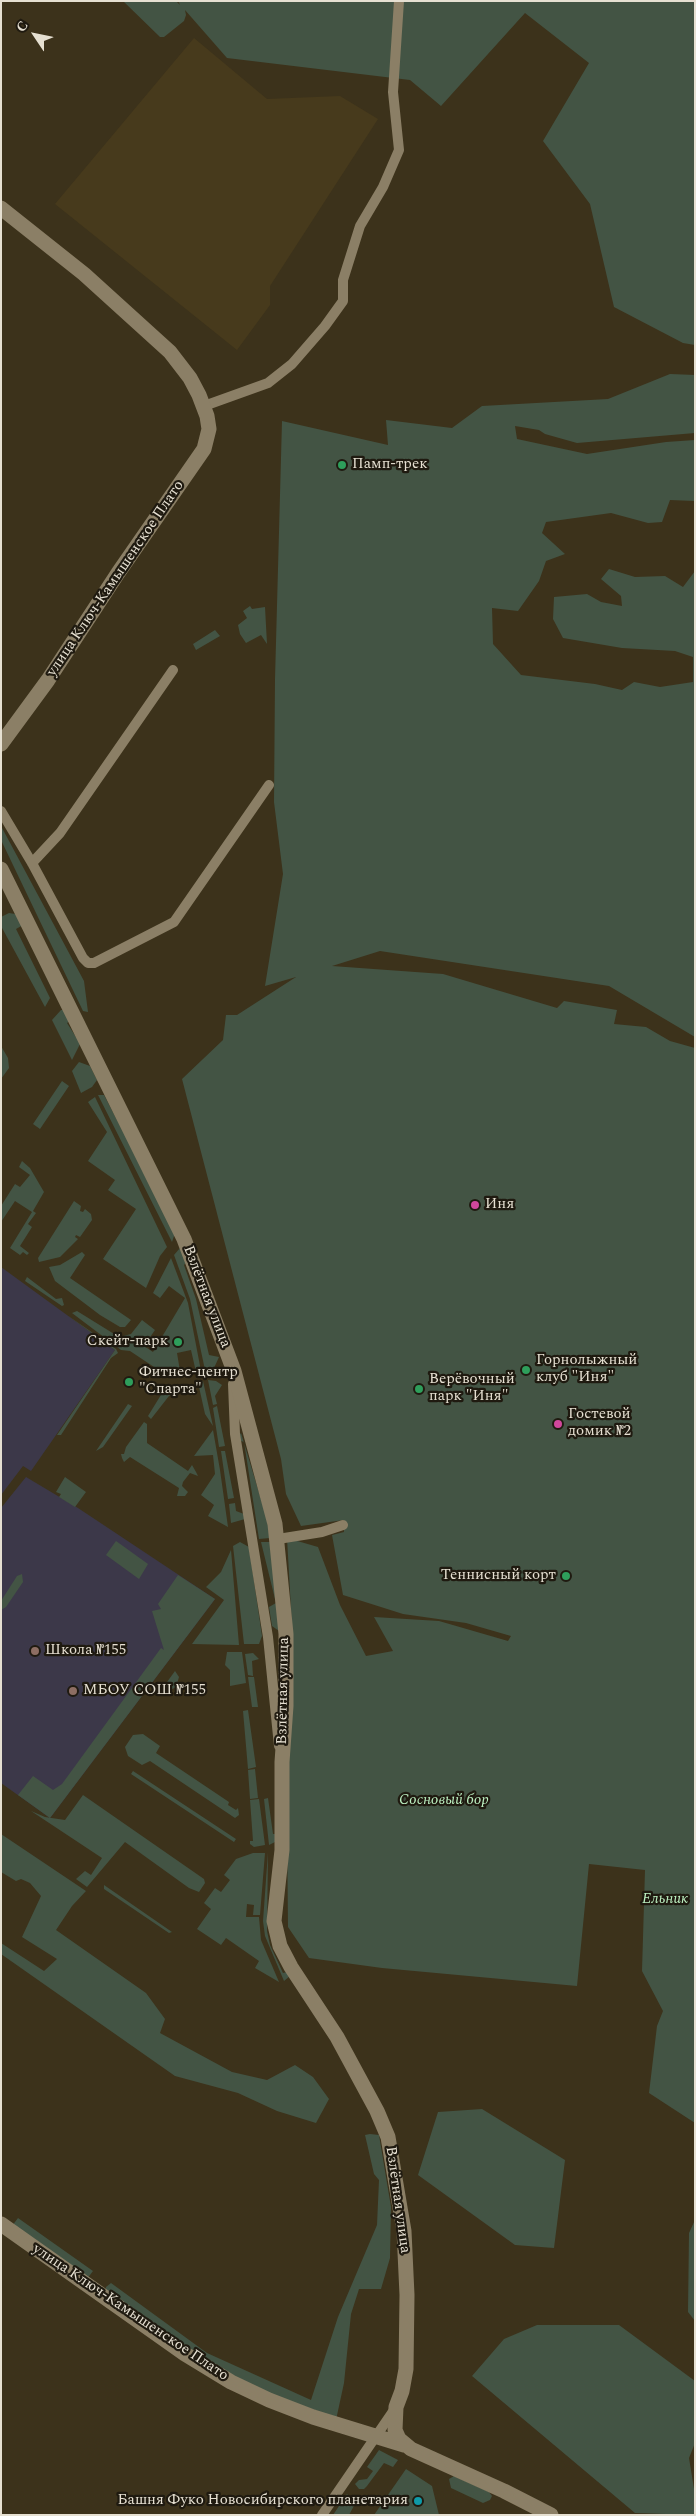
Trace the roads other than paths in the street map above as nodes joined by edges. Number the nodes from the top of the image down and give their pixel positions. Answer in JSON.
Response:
{"nodes":[{"id":1,"x":400,"y":1,"type":"edge"},
{"id":2,"x":1,"y":208,"type":"edge"},
{"id":3,"x":204,"y":406,"type":"junction"},
{"id":4,"x":173,"y":670,"type":"dead end"},
{"id":5,"x":1,"y":744,"type":"edge"},
{"id":6,"x":269,"y":785,"type":"dead end"},
{"id":7,"x":1,"y":811,"type":"edge"},
{"id":8,"x":32,"y":863,"type":"junction"},
{"id":9,"x":1,"y":869,"type":"edge"},
{"id":10,"x":234,"y":1371,"type":"junction"},
{"id":11,"x":343,"y":1525,"type":"dead end"},
{"id":12,"x":278,"y":1539,"type":"junction"},
{"id":13,"x":282,"y":1762,"type":"junction"},
{"id":14,"x":1,"y":2224,"type":"edge"},
{"id":15,"x":396,"y":2407,"type":"junction"},
{"id":16,"x":374,"y":2435,"type":"junction"},
{"id":17,"x":404,"y":2445,"type":"junction"},
{"id":18,"x":322,"y":2515,"type":"edge"},
{"id":19,"x":551,"y":2515,"type":"edge"}],
"edges":[{"from":1,"to":3,"type":"street"},
{"from":2,"to":3,"type":"main road","name":"улица Ключ-Камышенское Плато"},
{"from":3,"to":5,"type":"main road","name":"улица Ключ-Камышенское Плато"},
{"from":4,"to":8,"type":"street"},
{"from":6,"to":8,"type":"street"},
{"from":7,"to":8,"type":"street"},
{"from":9,"to":10,"type":"main road","name":"Взлётная улица"},
{"from":10,"to":12,"type":"main road","name":"Взлётная улица"},
{"from":10,"to":13,"type":"street"},
{"from":11,"to":12,"type":"street"},
{"from":12,"to":13,"type":"main road","name":"Взлётная улица"},
{"from":13,"to":15,"type":"main road","name":"Взлётная улица"},
{"from":14,"to":16,"type":"main road","name":"улица Ключ-Камышенское Плато"},
{"from":15,"to":16,"type":"street","name":"Взлётная улица"},
{"from":15,"to":17,"type":"main road"},
{"from":16,"to":17,"type":"main road","name":"улица Ключ-Камышенское Плато"},
{"from":16,"to":18,"type":"street","name":"Взлётная улица"},
{"from":17,"to":19,"type":"main road","name":"улица Ключ-Камышенское Плато"}]}
